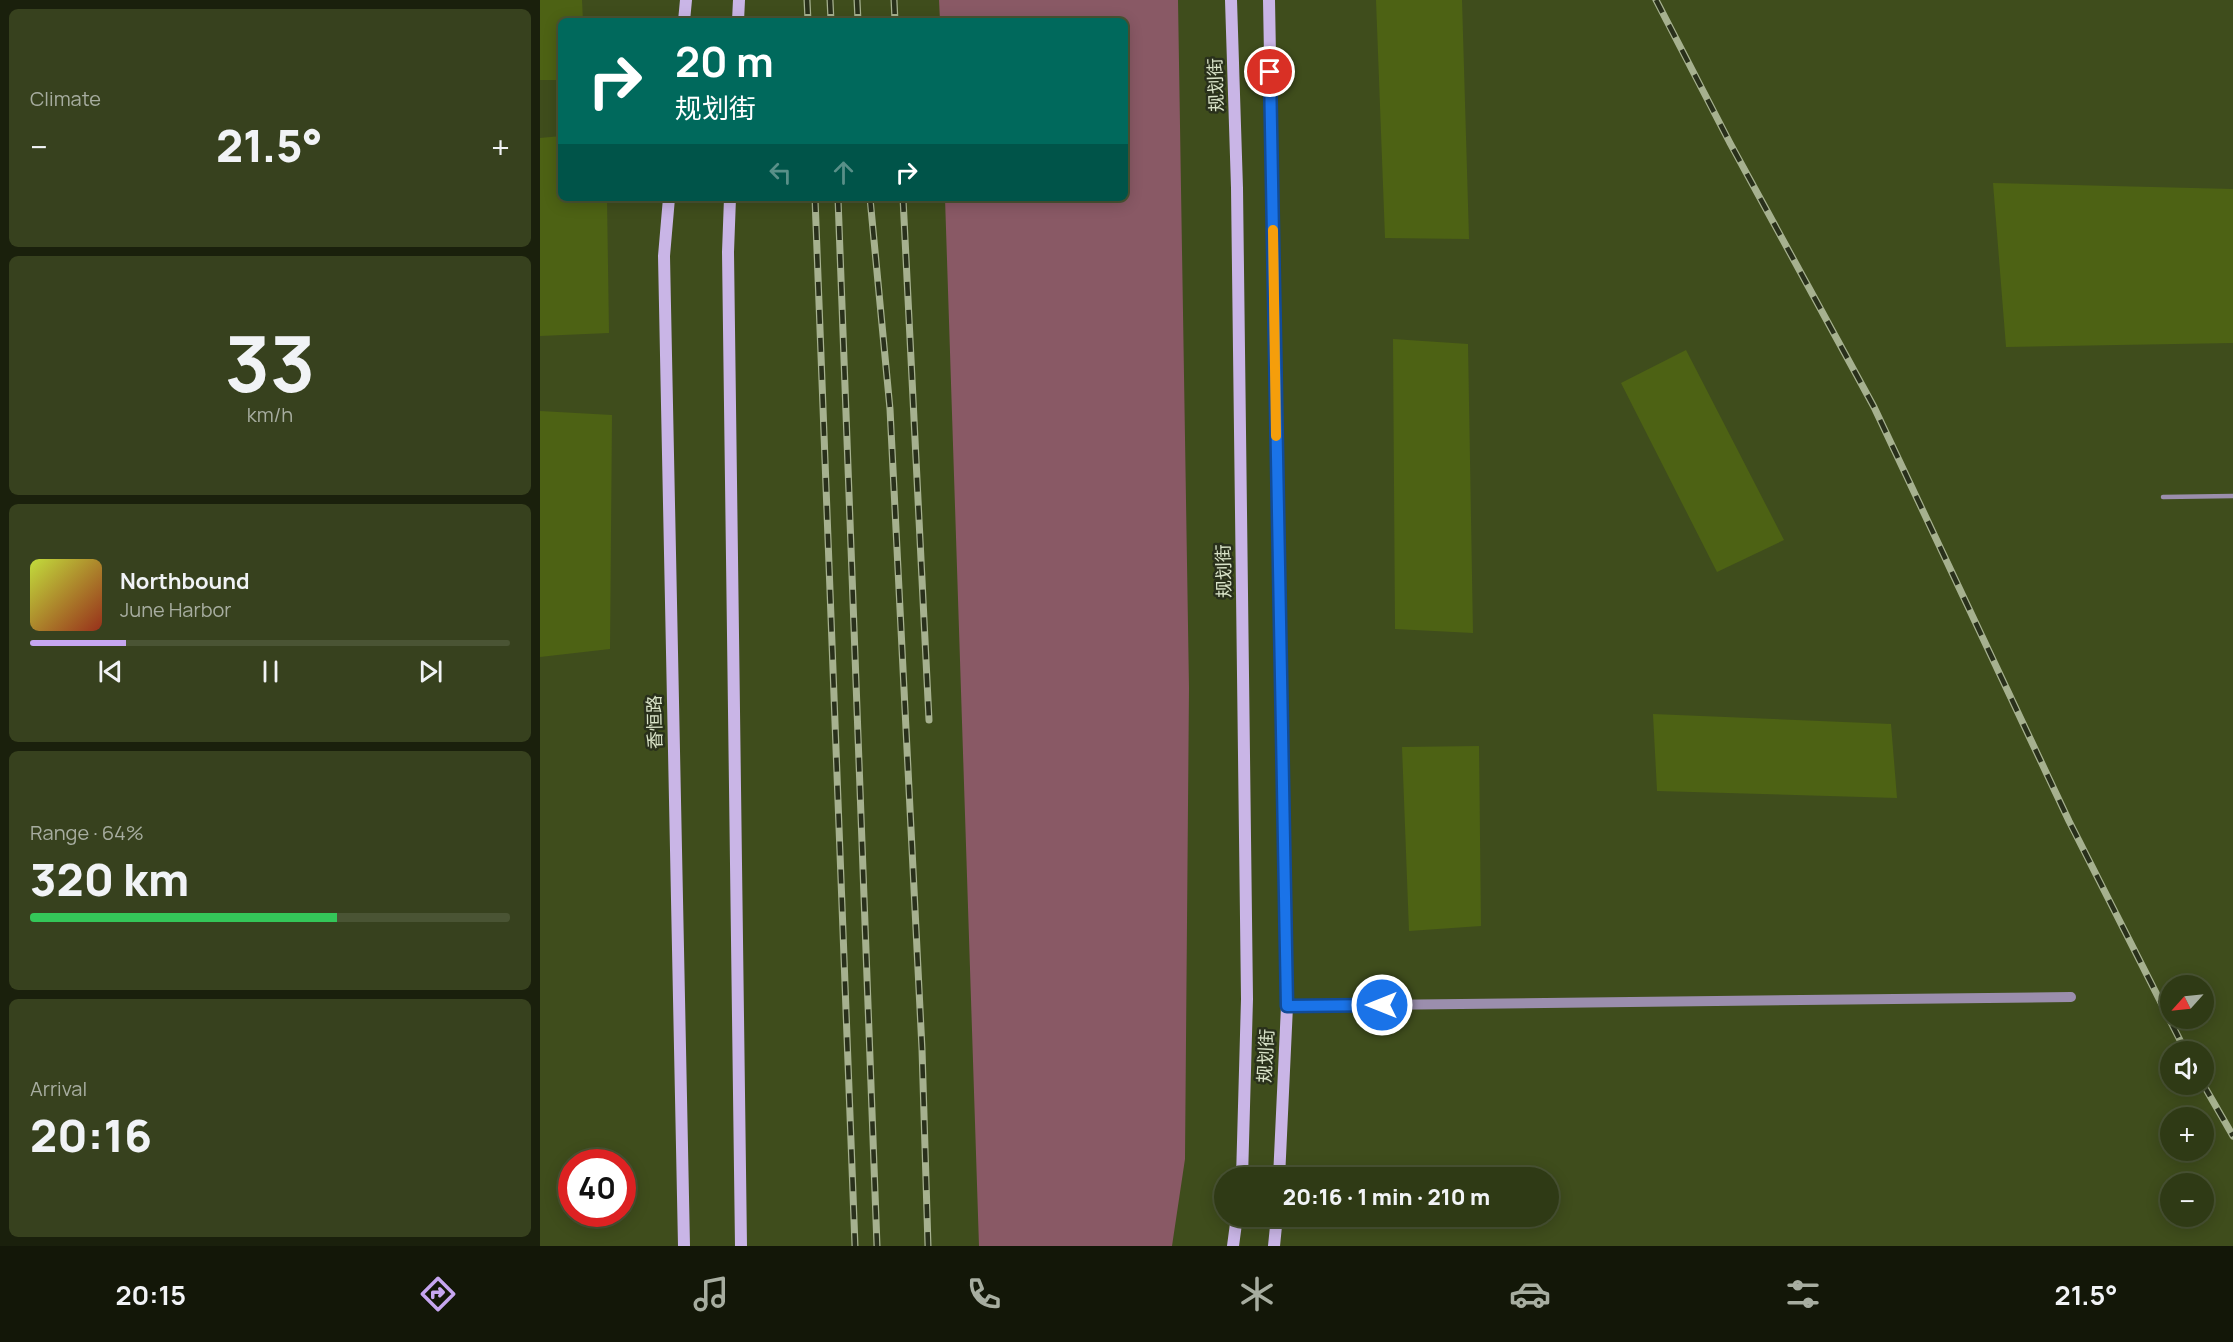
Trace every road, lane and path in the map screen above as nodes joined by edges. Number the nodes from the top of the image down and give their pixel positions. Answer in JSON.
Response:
{"nodes":[{"id":1,"x":684,"y":0,"type":"edge"},
{"id":2,"x":739,"y":0,"type":"edge"},
{"id":3,"x":1231,"y":0,"type":"edge"},
{"id":4,"x":1269,"y":0,"type":"edge"},
{"id":5,"x":684,"y":18,"type":"edge"},
{"id":6,"x":738,"y":18,"type":"edge"},
{"id":7,"x":669,"y":201,"type":"edge"},
{"id":8,"x":730,"y":201,"type":"edge"},
{"id":9,"x":2233,"y":496,"type":"edge"},
{"id":10,"x":2163,"y":497,"type":"dead end"},
{"id":11,"x":2071,"y":997,"type":"dead end"},
{"id":12,"x":1287,"y":1006,"type":"junction"},
{"id":13,"x":1242,"y":1167,"type":"edge"},
{"id":14,"x":1280,"y":1167,"type":"edge"},
{"id":15,"x":1236,"y":1227,"type":"edge"},
{"id":16,"x":1276,"y":1227,"type":"edge"},
{"id":17,"x":684,"y":1246,"type":"edge"},
{"id":18,"x":741,"y":1246,"type":"edge"},
{"id":19,"x":1233,"y":1246,"type":"edge"},
{"id":20,"x":1274,"y":1246,"type":"edge"}],
"edges":[{"from":1,"to":5,"type":"main road"},
{"from":2,"to":6,"type":"main road"},
{"from":3,"to":13,"type":"main road","name":"规划街"},
{"from":4,"to":12,"type":"main road","name":"规划街"},
{"from":7,"to":17,"type":"main road","name":"香恒路"},
{"from":8,"to":18,"type":"main road"},
{"from":9,"to":10,"type":"lane"},
{"from":11,"to":12,"type":"street"},
{"from":12,"to":14,"type":"main road","name":"规划街"},
{"from":15,"to":19,"type":"main road"},
{"from":16,"to":20,"type":"main road"}]}
